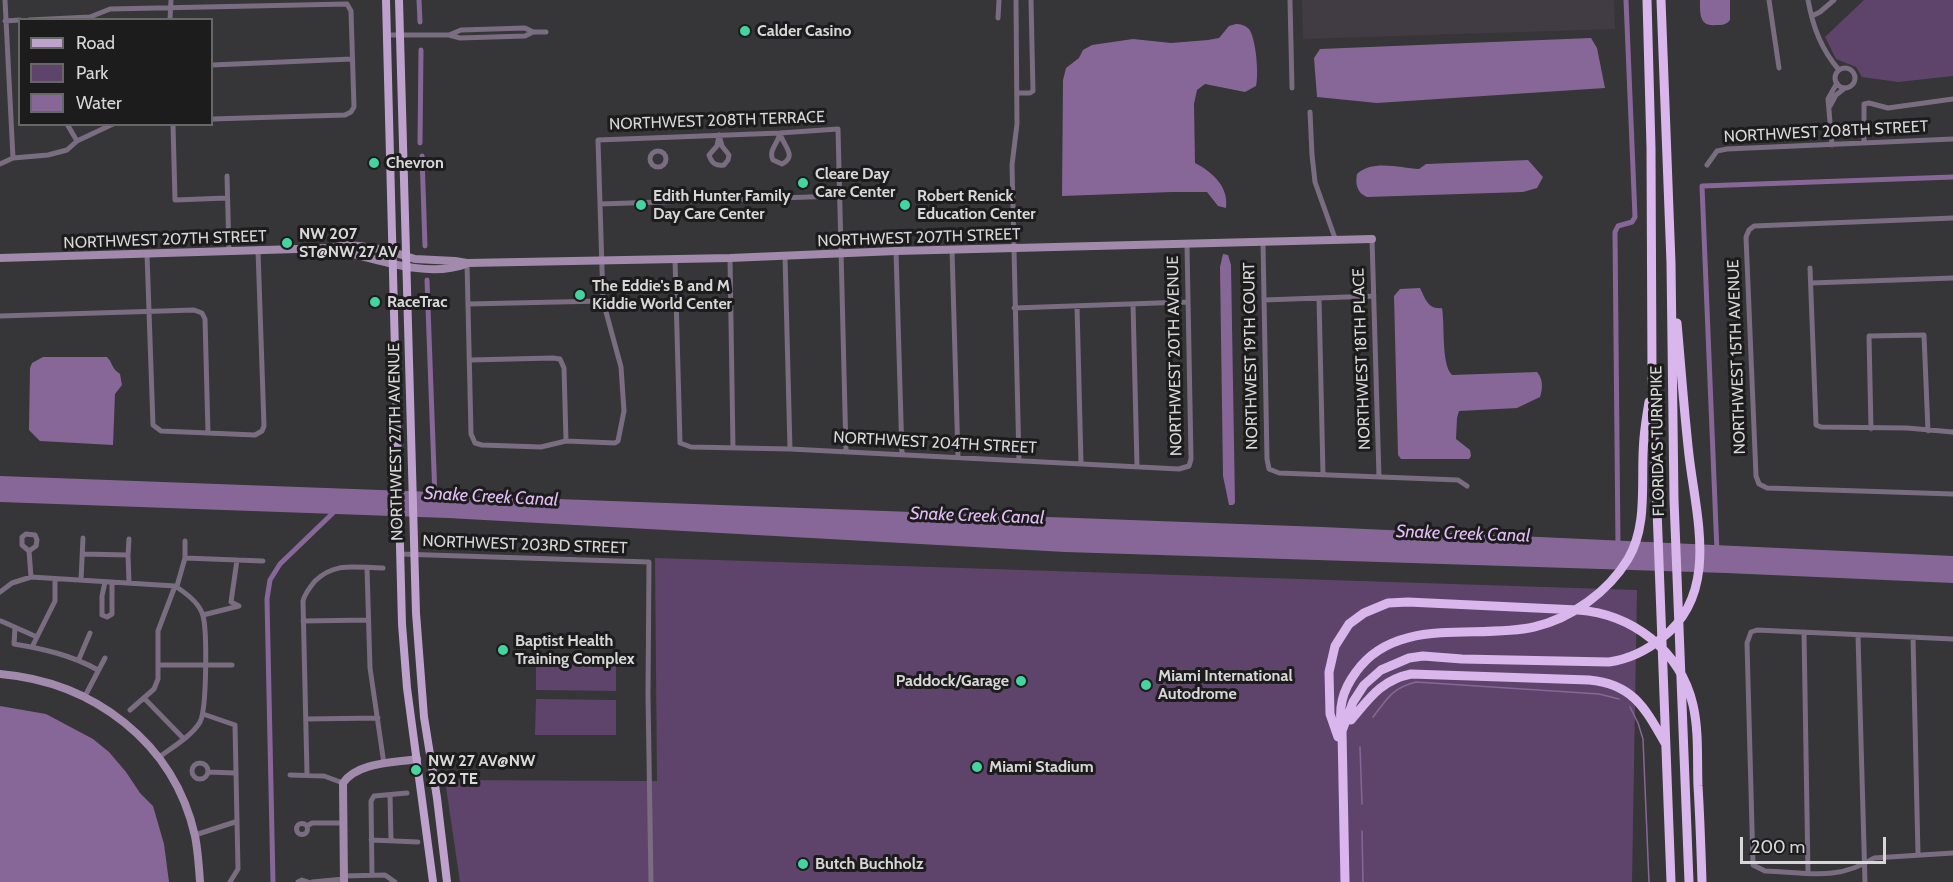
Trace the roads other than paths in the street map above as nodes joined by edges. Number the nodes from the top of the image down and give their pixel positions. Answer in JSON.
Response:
{"nodes":[{"id":1,"x":5,"y":0,"type":"edge"},
{"id":2,"x":171,"y":0,"type":"edge"},
{"id":3,"x":386,"y":0,"type":"edge"},
{"id":4,"x":399,"y":0,"type":"edge"},
{"id":5,"x":999,"y":0,"type":"edge"},
{"id":6,"x":1016,"y":0,"type":"edge"},
{"id":7,"x":1031,"y":0,"type":"edge"},
{"id":8,"x":1290,"y":0,"type":"edge"},
{"id":9,"x":1647,"y":0,"type":"edge"},
{"id":10,"x":1661,"y":0,"type":"edge"},
{"id":11,"x":1769,"y":0,"type":"edge"},
{"id":12,"x":1808,"y":0,"type":"edge"},
{"id":13,"x":1834,"y":0,"type":"edge"},
{"id":14,"x":169,"y":9,"type":"junction"},
{"id":15,"x":1812,"y":16,"type":"junction"},
{"id":16,"x":70,"y":18,"type":"edge"},
{"id":17,"x":170,"y":18,"type":"edge"},
{"id":18,"x":998,"y":18,"type":"dead end"},
{"id":19,"x":18,"y":20,"type":"edge"},
{"id":20,"x":5,"y":21,"type":"junction"},
{"id":21,"x":546,"y":32,"type":"dead end"},
{"id":22,"x":400,"y":34,"type":"junction"},
{"id":23,"x":388,"y":35,"type":"junction"},
{"id":24,"x":352,"y":59,"type":"junction"},
{"id":25,"x":213,"y":64,"type":"edge"},
{"id":26,"x":1779,"y":68,"type":"dead end"},
{"id":27,"x":1839,"y":70,"type":"junction"},
{"id":28,"x":1837,"y":83,"type":"junction"},
{"id":29,"x":1292,"y":88,"type":"dead end"},
{"id":30,"x":1845,"y":88,"type":"junction"},
{"id":31,"x":1017,"y":93,"type":"junction"},
{"id":32,"x":1953,"y":99,"type":"edge"},
{"id":33,"x":1830,"y":106,"type":"junction"},
{"id":34,"x":1310,"y":112,"type":"dead end"},
{"id":35,"x":213,"y":119,"type":"edge"},
{"id":36,"x":68,"y":126,"type":"edge"},
{"id":37,"x":109,"y":126,"type":"edge"},
{"id":38,"x":173,"y":126,"type":"edge"},
{"id":39,"x":780,"y":134,"type":"junction"},
{"id":40,"x":719,"y":135,"type":"junction"},
{"id":41,"x":657,"y":138,"type":"junction"},
{"id":42,"x":1953,"y":139,"type":"edge"},
{"id":43,"x":77,"y":141,"type":"junction"},
{"id":44,"x":1864,"y":144,"type":"junction"},
{"id":45,"x":1832,"y":145,"type":"junction"},
{"id":46,"x":391,"y":151,"type":"junction"},
{"id":47,"x":404,"y":151,"type":"junction"},
{"id":48,"x":657,"y":152,"type":"dead end"},
{"id":49,"x":13,"y":158,"type":"junction"},
{"id":50,"x":0,"y":164,"type":"edge"},
{"id":51,"x":1707,"y":165,"type":"dead end"},
{"id":52,"x":227,"y":176,"type":"dead end"},
{"id":53,"x":839,"y":196,"type":"junction"},
{"id":54,"x":227,"y":198,"type":"junction"},
{"id":55,"x":600,"y":204,"type":"junction"},
{"id":56,"x":1953,"y":218,"type":"edge"},
{"id":57,"x":1372,"y":239,"type":"joint"},
{"id":58,"x":1336,"y":241,"type":"junction"},
{"id":59,"x":1263,"y":243,"type":"junction"},
{"id":60,"x":1187,"y":244,"type":"junction"},
{"id":61,"x":330,"y":248,"type":"junction"},
{"id":62,"x":1012,"y":249,"type":"junction"},
{"id":63,"x":258,"y":250,"type":"junction"},
{"id":64,"x":952,"y":250,"type":"junction"},
{"id":65,"x":228,"y":251,"type":"junction"},
{"id":66,"x":896,"y":251,"type":"junction"},
{"id":67,"x":392,"y":252,"type":"junction"},
{"id":68,"x":841,"y":253,"type":"junction"},
{"id":69,"x":147,"y":254,"type":"junction"},
{"id":70,"x":785,"y":256,"type":"junction"},
{"id":71,"x":406,"y":257,"type":"junction"},
{"id":72,"x":0,"y":258,"type":"edge"},
{"id":73,"x":730,"y":258,"type":"junction"},
{"id":74,"x":675,"y":259,"type":"junction"},
{"id":75,"x":602,"y":260,"type":"junction"},
{"id":76,"x":393,"y":263,"type":"junction"},
{"id":77,"x":467,"y":263,"type":"junction"},
{"id":78,"x":1671,"y":263,"type":"junction"},
{"id":79,"x":407,"y":267,"type":"junction"},
{"id":80,"x":1810,"y":268,"type":"dead end"},
{"id":81,"x":1953,"y":278,"type":"edge"},
{"id":82,"x":1811,"y":284,"type":"junction"},
{"id":83,"x":1374,"y":296,"type":"junction"},
{"id":84,"x":1319,"y":298,"type":"junction"},
{"id":85,"x":603,"y":300,"type":"junction"},
{"id":86,"x":1264,"y":300,"type":"junction"},
{"id":87,"x":1186,"y":302,"type":"junction"},
{"id":88,"x":468,"y":304,"type":"junction"},
{"id":89,"x":1133,"y":304,"type":"junction"},
{"id":90,"x":1077,"y":306,"type":"junction"},
{"id":91,"x":1014,"y":308,"type":"junction"},
{"id":92,"x":149,"y":311,"type":"junction"},
{"id":93,"x":0,"y":316,"type":"edge"},
{"id":94,"x":470,"y":360,"type":"junction"},
{"id":95,"x":1652,"y":376,"type":"junction"},
{"id":96,"x":1871,"y":429,"type":"junction"},
{"id":97,"x":1928,"y":431,"type":"junction"},
{"id":98,"x":1953,"y":432,"type":"edge"},
{"id":99,"x":208,"y":433,"type":"junction"},
{"id":100,"x":566,"y":441,"type":"junction"},
{"id":101,"x":733,"y":448,"type":"junction"},
{"id":102,"x":790,"y":449,"type":"junction"},
{"id":103,"x":846,"y":452,"type":"junction"},
{"id":104,"x":902,"y":455,"type":"junction"},
{"id":105,"x":958,"y":458,"type":"junction"},
{"id":106,"x":1019,"y":461,"type":"junction"},
{"id":107,"x":1081,"y":464,"type":"junction"},
{"id":108,"x":1137,"y":466,"type":"junction"},
{"id":109,"x":1189,"y":466,"type":"joint"},
{"id":110,"x":1323,"y":474,"type":"junction"},
{"id":111,"x":1379,"y":477,"type":"junction"},
{"id":112,"x":1467,"y":486,"type":"dead end"},
{"id":113,"x":1953,"y":494,"type":"edge"},
{"id":114,"x":83,"y":538,"type":"dead end"},
{"id":115,"x":129,"y":539,"type":"dead end"},
{"id":116,"x":185,"y":541,"type":"dead end"},
{"id":117,"x":29,"y":551,"type":"dead end"},
{"id":118,"x":83,"y":554,"type":"junction"},
{"id":119,"x":399,"y":554,"type":"junction"},
{"id":120,"x":414,"y":554,"type":"junction"},
{"id":121,"x":128,"y":555,"type":"junction"},
{"id":122,"x":185,"y":558,"type":"junction"},
{"id":123,"x":237,"y":560,"type":"junction"},
{"id":124,"x":263,"y":561,"type":"dead end"},
{"id":125,"x":367,"y":568,"type":"junction"},
{"id":126,"x":383,"y":568,"type":"dead end"},
{"id":127,"x":31,"y":577,"type":"junction"},
{"id":128,"x":55,"y":579,"type":"junction"},
{"id":129,"x":81,"y":580,"type":"junction"},
{"id":130,"x":105,"y":582,"type":"junction"},
{"id":131,"x":112,"y":582,"type":"junction"},
{"id":132,"x":129,"y":582,"type":"junction"},
{"id":133,"x":175,"y":586,"type":"junction"},
{"id":134,"x":0,"y":592,"type":"edge"},
{"id":135,"x":203,"y":615,"type":"junction"},
{"id":136,"x":368,"y":620,"type":"junction"},
{"id":137,"x":1,"y":621,"type":"edge"},
{"id":138,"x":303,"y":621,"type":"junction"},
{"id":139,"x":15,"y":628,"type":"junction"},
{"id":140,"x":1804,"y":632,"type":"junction"},
{"id":141,"x":90,"y":633,"type":"dead end"},
{"id":142,"x":1858,"y":636,"type":"junction"},
{"id":143,"x":37,"y":637,"type":"junction"},
{"id":144,"x":1913,"y":637,"type":"junction"},
{"id":145,"x":1953,"y":639,"type":"edge"},
{"id":146,"x":32,"y":647,"type":"junction"},
{"id":147,"x":105,"y":658,"type":"dead end"},
{"id":148,"x":79,"y":659,"type":"junction"},
{"id":149,"x":205,"y":664,"type":"junction"},
{"id":150,"x":232,"y":664,"type":"dead end"},
{"id":151,"x":158,"y":665,"type":"junction"},
{"id":152,"x":98,"y":670,"type":"junction"},
{"id":153,"x":0,"y":674,"type":"edge"},
{"id":154,"x":421,"y":687,"type":"junction"},
{"id":155,"x":407,"y":688,"type":"junction"},
{"id":156,"x":85,"y":696,"type":"junction"},
{"id":157,"x":145,"y":699,"type":"junction"},
{"id":158,"x":130,"y":710,"type":"dead end"},
{"id":159,"x":203,"y":714,"type":"junction"},
{"id":160,"x":378,"y":718,"type":"junction"},
{"id":161,"x":306,"y":719,"type":"junction"},
{"id":162,"x":1342,"y":731,"type":"junction"},
{"id":163,"x":183,"y":738,"type":"junction"},
{"id":164,"x":1666,"y":746,"type":"junction"},
{"id":165,"x":1342,"y":748,"type":"junction"},
{"id":166,"x":158,"y":758,"type":"junction"},
{"id":167,"x":417,"y":759,"type":"junction"},
{"id":168,"x":384,"y":765,"type":"junction"},
{"id":169,"x":208,"y":772,"type":"dead end"},
{"id":170,"x":235,"y":773,"type":"junction"},
{"id":171,"x":307,"y":774,"type":"junction"},
{"id":172,"x":290,"y":775,"type":"dead end"},
{"id":173,"x":342,"y":783,"type":"junction"},
{"id":174,"x":407,"y":793,"type":"dead end"},
{"id":175,"x":390,"y":795,"type":"junction"},
{"id":176,"x":236,"y":822,"type":"junction"},
{"id":177,"x":342,"y":823,"type":"junction"},
{"id":178,"x":307,"y":826,"type":"dead end"},
{"id":179,"x":442,"y":831,"type":"junction"},
{"id":180,"x":427,"y":832,"type":"junction"},
{"id":181,"x":195,"y":835,"type":"junction"},
{"id":182,"x":372,"y":840,"type":"junction"},
{"id":183,"x":391,"y":840,"type":"junction"},
{"id":184,"x":418,"y":842,"type":"dead end"},
{"id":185,"x":1953,"y":852,"type":"edge"},
{"id":186,"x":1918,"y":854,"type":"junction"},
{"id":187,"x":1865,"y":863,"type":"junction"},
{"id":188,"x":1808,"y":874,"type":"junction"},
{"id":189,"x":372,"y":875,"type":"junction"},
{"id":190,"x":344,"y":879,"type":"edge"},
{"id":191,"x":200,"y":882,"type":"edge"},
{"id":192,"x":230,"y":882,"type":"edge"},
{"id":193,"x":298,"y":882,"type":"edge"},
{"id":194,"x":310,"y":882,"type":"edge"},
{"id":195,"x":395,"y":882,"type":"edge"},
{"id":196,"x":433,"y":882,"type":"edge"},
{"id":197,"x":447,"y":882,"type":"edge"},
{"id":198,"x":651,"y":882,"type":"edge"},
{"id":199,"x":1345,"y":882,"type":"edge"},
{"id":200,"x":1671,"y":882,"type":"edge"},
{"id":201,"x":1689,"y":882,"type":"edge"},
{"id":202,"x":1702,"y":882,"type":"edge"},
{"id":203,"x":1865,"y":882,"type":"edge"}],
"edges":[{"from":1,"to":20,"type":"street"},
{"from":2,"to":14,"type":"street"},
{"from":3,"to":23,"type":"main road","name":"NORTHWEST 27TH AVENUE"},
{"from":4,"to":22,"type":"main road","name":"NORTHWEST 27TH AVENUE"},
{"from":5,"to":18,"type":"street"},
{"from":6,"to":31,"type":"street"},
{"from":7,"to":31,"type":"street"},
{"from":8,"to":29,"type":"street"},
{"from":9,"to":95,"type":"highway","name":"FLORIDA'S TURNPIKE"},
{"from":10,"to":78,"type":"highway","name":"FLORIDA'S TURNPIKE"},
{"from":11,"to":26,"type":"street"},
{"from":12,"to":15,"type":"street"},
{"from":13,"to":15,"type":"street"},
{"from":14,"to":16,"type":"street"},
{"from":14,"to":17,"type":"street"},
{"from":14,"to":24,"type":"street"},
{"from":15,"to":27,"type":"street"},
{"from":19,"to":20,"type":"street"},
{"from":20,"to":49,"type":"street"},
{"from":21,"to":22,"type":"street"},
{"from":22,"to":23,"type":"street"},
{"from":22,"to":47,"type":"main road","name":"NORTHWEST 27TH AVENUE"},
{"from":23,"to":46,"type":"main road","name":"NORTHWEST 27TH AVENUE"},
{"from":24,"to":25,"type":"street"},
{"from":24,"to":35,"type":"street"},
{"from":27,"to":28,"type":"street"},
{"from":27,"to":30,"type":"street"},
{"from":28,"to":30,"type":"street"},
{"from":28,"to":33,"type":"street"},
{"from":30,"to":33,"type":"street"},
{"from":31,"to":62,"type":"street"},
{"from":32,"to":44,"type":"street"},
{"from":33,"to":45,"type":"street"},
{"from":34,"to":58,"type":"street"},
{"from":36,"to":43,"type":"street"},
{"from":37,"to":43,"type":"street"},
{"from":38,"to":54,"type":"street"},
{"from":39,"to":39,"type":"street"},
{"from":39,"to":40,"type":"street","name":"NORTHWEST 208TH TERRACE"},
{"from":39,"to":53,"type":"street","name":"NORTHWEST 208TH TERRACE"},
{"from":40,"to":40,"type":"street"},
{"from":40,"to":41,"type":"street","name":"NORTHWEST 208TH TERRACE"},
{"from":41,"to":48,"type":"street"},
{"from":41,"to":55,"type":"street","name":"NORTHWEST 208TH TERRACE"},
{"from":42,"to":44,"type":"street","name":"NORTHWEST 208TH STREET"},
{"from":43,"to":49,"type":"street"},
{"from":44,"to":45,"type":"street","name":"NORTHWEST 208TH STREET"},
{"from":45,"to":51,"type":"street","name":"NORTHWEST 208TH STREET"},
{"from":46,"to":47,"type":"main road"},
{"from":46,"to":67,"type":"main road","name":"NORTHWEST 27TH AVENUE"},
{"from":47,"to":71,"type":"main road","name":"NORTHWEST 27TH AVENUE"},
{"from":49,"to":50,"type":"street"},
{"from":52,"to":54,"type":"street"},
{"from":53,"to":55,"type":"street"},
{"from":53,"to":68,"type":"street"},
{"from":54,"to":65,"type":"street"},
{"from":55,"to":75,"type":"street"},
{"from":56,"to":113,"type":"street","name":"NORTHWEST 15TH AVENUE"},
{"from":57,"to":58,"type":"street","name":"NORTHWEST 207TH STREET"},
{"from":57,"to":83,"type":"street","name":"NORTHWEST 18TH PLACE"},
{"from":58,"to":59,"type":"street","name":"NORTHWEST 207TH STREET"},
{"from":59,"to":60,"type":"street","name":"NORTHWEST 207TH STREET"},
{"from":59,"to":86,"type":"street","name":"NORTHWEST 19TH COURT"},
{"from":60,"to":62,"type":"street","name":"NORTHWEST 207TH STREET"},
{"from":60,"to":87,"type":"street","name":"NORTHWEST 20TH AVENUE"},
{"from":61,"to":63,"type":"street","name":"NORTHWEST 207TH STREET"},
{"from":61,"to":67,"type":"street","name":"NORTHWEST 207TH STREET"},
{"from":61,"to":76,"type":"street","name":"NORTHWEST 207TH STREET"},
{"from":62,"to":64,"type":"street","name":"NORTHWEST 207TH STREET"},
{"from":62,"to":91,"type":"street"},
{"from":63,"to":65,"type":"street","name":"NORTHWEST 207TH STREET"},
{"from":63,"to":99,"type":"street"},
{"from":64,"to":66,"type":"street","name":"NORTHWEST 207TH STREET"},
{"from":64,"to":105,"type":"street"},
{"from":65,"to":69,"type":"street","name":"NORTHWEST 207TH STREET"},
{"from":66,"to":68,"type":"street","name":"NORTHWEST 207TH STREET"},
{"from":66,"to":104,"type":"street"},
{"from":67,"to":71,"type":"street","name":"NORTHWEST 207TH STREET"},
{"from":67,"to":76,"type":"main road","name":"NORTHWEST 27TH AVENUE"},
{"from":68,"to":70,"type":"street","name":"NORTHWEST 207TH STREET"},
{"from":68,"to":103,"type":"street"},
{"from":69,"to":72,"type":"street","name":"NORTHWEST 207TH STREET"},
{"from":69,"to":92,"type":"street"},
{"from":70,"to":73,"type":"street","name":"NORTHWEST 207TH STREET"},
{"from":70,"to":102,"type":"street"},
{"from":71,"to":77,"type":"street","name":"NORTHWEST 207TH STREET"},
{"from":71,"to":79,"type":"main road","name":"NORTHWEST 27TH AVENUE"},
{"from":73,"to":74,"type":"street","name":"NORTHWEST 207TH STREET"},
{"from":73,"to":101,"type":"street"},
{"from":74,"to":75,"type":"street","name":"NORTHWEST 207TH STREET"},
{"from":74,"to":101,"type":"street","name":"NORTHWEST 204TH STREET"},
{"from":75,"to":77,"type":"street","name":"NORTHWEST 207TH STREET"},
{"from":75,"to":85,"type":"street"},
{"from":76,"to":79,"type":"street","name":"NORTHWEST 207TH STREET"},
{"from":76,"to":119,"type":"main road","name":"NORTHWEST 27TH AVENUE"},
{"from":77,"to":79,"type":"street","name":"NORTHWEST 207TH STREET"},
{"from":77,"to":88,"type":"street"},
{"from":78,"to":162,"type":"highway"},
{"from":78,"to":201,"type":"highway","name":"FLORIDA'S TURNPIKE"},
{"from":79,"to":120,"type":"main road","name":"NORTHWEST 27TH AVENUE"},
{"from":80,"to":82,"type":"street"},
{"from":81,"to":82,"type":"street"},
{"from":82,"to":96,"type":"street"},
{"from":83,"to":84,"type":"street"},
{"from":83,"to":111,"type":"street","name":"NORTHWEST 18TH PLACE"},
{"from":84,"to":86,"type":"street"},
{"from":84,"to":110,"type":"street"},
{"from":85,"to":88,"type":"street"},
{"from":85,"to":100,"type":"street"},
{"from":86,"to":110,"type":"street","name":"NORTHWEST 19TH COURT"},
{"from":87,"to":89,"type":"street"},
{"from":87,"to":109,"type":"street","name":"NORTHWEST 20TH AVENUE"},
{"from":88,"to":94,"type":"street"},
{"from":89,"to":90,"type":"street"},
{"from":89,"to":108,"type":"street"},
{"from":90,"to":91,"type":"street"},
{"from":90,"to":107,"type":"street"},
{"from":91,"to":106,"type":"street"},
{"from":92,"to":93,"type":"street"},
{"from":92,"to":99,"type":"street"},
{"from":92,"to":99,"type":"street"},
{"from":94,"to":100,"type":"street"},
{"from":94,"to":100,"type":"street"},
{"from":95,"to":162,"type":"highway"},
{"from":95,"to":164,"type":"highway","name":"FLORIDA'S TURNPIKE"},
{"from":96,"to":97,"type":"street"},
{"from":96,"to":97,"type":"street"},
{"from":97,"to":98,"type":"street"},
{"from":101,"to":102,"type":"street","name":"NORTHWEST 204TH STREET"},
{"from":102,"to":103,"type":"street","name":"NORTHWEST 204TH STREET"},
{"from":103,"to":104,"type":"street","name":"NORTHWEST 204TH STREET"},
{"from":104,"to":105,"type":"street","name":"NORTHWEST 204TH STREET"},
{"from":105,"to":106,"type":"street","name":"NORTHWEST 204TH STREET"},
{"from":106,"to":107,"type":"street","name":"NORTHWEST 204TH STREET"},
{"from":107,"to":108,"type":"street","name":"NORTHWEST 204TH STREET"},
{"from":108,"to":109,"type":"street","name":"NORTHWEST 204TH STREET"},
{"from":110,"to":111,"type":"street"},
{"from":111,"to":112,"type":"street"},
{"from":114,"to":118,"type":"street"},
{"from":115,"to":121,"type":"street"},
{"from":116,"to":122,"type":"street"},
{"from":117,"to":127,"type":"street"},
{"from":118,"to":121,"type":"street"},
{"from":118,"to":129,"type":"street"},
{"from":119,"to":120,"type":"street","name":"NORTHWEST 203RD STREET"},
{"from":119,"to":155,"type":"main road","name":"NORTHWEST 27TH AVENUE"},
{"from":120,"to":154,"type":"main road","name":"NORTHWEST 27TH AVENUE"},
{"from":120,"to":198,"type":"street","name":"NORTHWEST 203RD STREET"},
{"from":121,"to":132,"type":"street"},
{"from":122,"to":123,"type":"street"},
{"from":122,"to":133,"type":"street"},
{"from":123,"to":124,"type":"street"},
{"from":123,"to":135,"type":"street"},
{"from":125,"to":126,"type":"street"},
{"from":125,"to":136,"type":"street"},
{"from":125,"to":138,"type":"street"},
{"from":127,"to":128,"type":"street"},
{"from":127,"to":134,"type":"street"},
{"from":128,"to":129,"type":"street"},
{"from":128,"to":143,"type":"street"},
{"from":129,"to":130,"type":"street"},
{"from":130,"to":131,"type":"street"},
{"from":130,"to":131,"type":"street"},
{"from":131,"to":132,"type":"street"},
{"from":132,"to":133,"type":"street"},
{"from":133,"to":135,"type":"street"},
{"from":133,"to":151,"type":"street"},
{"from":135,"to":149,"type":"street"},
{"from":136,"to":138,"type":"street"},
{"from":136,"to":160,"type":"street"},
{"from":137,"to":139,"type":"street"},
{"from":138,"to":161,"type":"street"},
{"from":139,"to":143,"type":"street"},
{"from":139,"to":146,"type":"street"},
{"from":140,"to":142,"type":"street"},
{"from":140,"to":188,"type":"street"},
{"from":140,"to":188,"type":"street"},
{"from":141,"to":148,"type":"street"},
{"from":142,"to":144,"type":"street"},
{"from":142,"to":187,"type":"street"},
{"from":143,"to":146,"type":"street"},
{"from":144,"to":145,"type":"street"},
{"from":144,"to":186,"type":"street"},
{"from":146,"to":148,"type":"street"},
{"from":147,"to":152,"type":"street"},
{"from":148,"to":152,"type":"street"},
{"from":149,"to":150,"type":"street"},
{"from":149,"to":151,"type":"street"},
{"from":149,"to":159,"type":"street"},
{"from":151,"to":157,"type":"street"},
{"from":152,"to":156,"type":"street"},
{"from":153,"to":156,"type":"street"},
{"from":154,"to":155,"type":"main road"},
{"from":154,"to":179,"type":"main road","name":"NORTHWEST 27TH AVENUE"},
{"from":155,"to":167,"type":"main road","name":"NORTHWEST 27TH AVENUE"},
{"from":156,"to":166,"type":"street"},
{"from":157,"to":158,"type":"street"},
{"from":157,"to":163,"type":"street"},
{"from":159,"to":163,"type":"street"},
{"from":159,"to":170,"type":"street"},
{"from":160,"to":161,"type":"street"},
{"from":160,"to":168,"type":"street"},
{"from":161,"to":171,"type":"street"},
{"from":162,"to":164,"type":"highway"},
{"from":162,"to":165,"type":"highway"},
{"from":163,"to":166,"type":"street"},
{"from":164,"to":200,"type":"highway","name":"FLORIDA'S TURNPIKE"},
{"from":165,"to":199,"type":"highway"},
{"from":165,"to":202,"type":"highway"},
{"from":166,"to":181,"type":"street"},
{"from":167,"to":168,"type":"street"},
{"from":167,"to":180,"type":"main road","name":"NORTHWEST 27TH AVENUE"},
{"from":168,"to":173,"type":"street"},
{"from":169,"to":170,"type":"street"},
{"from":170,"to":176,"type":"street"},
{"from":171,"to":172,"type":"street"},
{"from":171,"to":173,"type":"street"},
{"from":173,"to":177,"type":"street"},
{"from":174,"to":175,"type":"street"},
{"from":175,"to":182,"type":"street"},
{"from":175,"to":183,"type":"street"},
{"from":176,"to":181,"type":"street"},
{"from":176,"to":192,"type":"street"},
{"from":177,"to":178,"type":"street"},
{"from":177,"to":190,"type":"street"},
{"from":179,"to":180,"type":"main road"},
{"from":179,"to":197,"type":"main road","name":"NORTHWEST 27TH AVENUE"},
{"from":180,"to":196,"type":"main road","name":"NORTHWEST 27TH AVENUE"},
{"from":181,"to":191,"type":"street"},
{"from":182,"to":183,"type":"street"},
{"from":182,"to":189,"type":"street"},
{"from":183,"to":184,"type":"street"},
{"from":185,"to":186,"type":"street"},
{"from":186,"to":187,"type":"street"},
{"from":187,"to":188,"type":"street"},
{"from":187,"to":203,"type":"street"},
{"from":189,"to":190,"type":"street"},
{"from":189,"to":195,"type":"street"},
{"from":190,"to":194,"type":"street"},
{"from":193,"to":194,"type":"street"}]}
